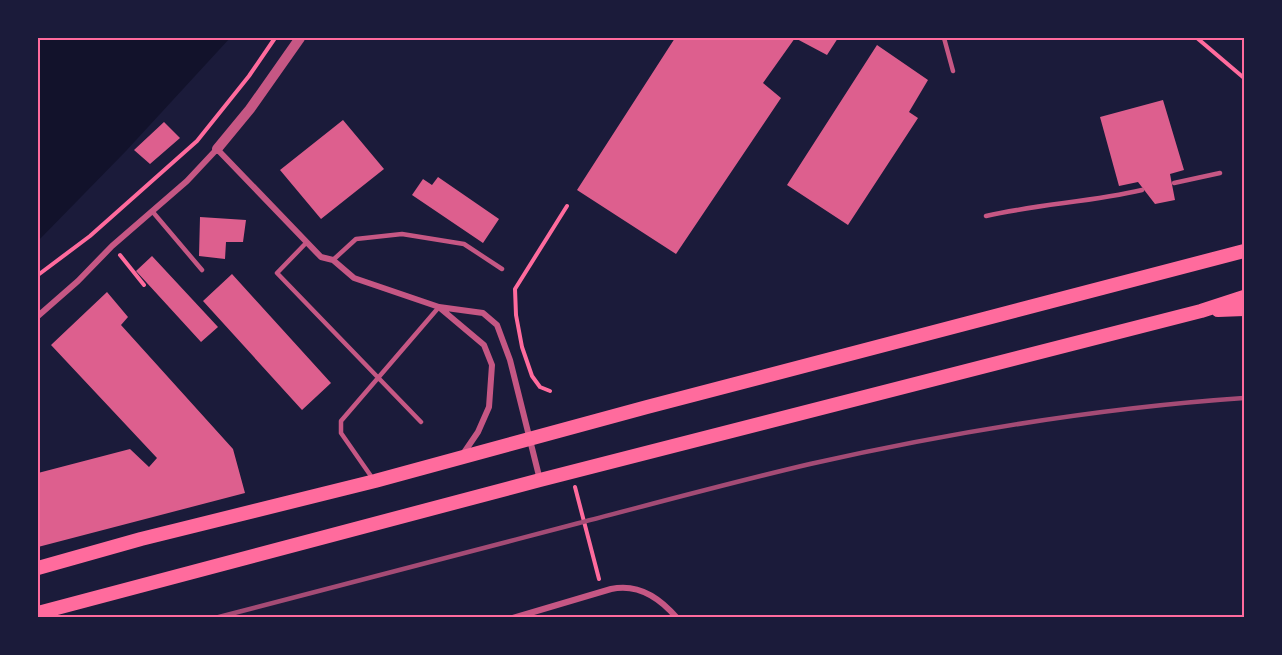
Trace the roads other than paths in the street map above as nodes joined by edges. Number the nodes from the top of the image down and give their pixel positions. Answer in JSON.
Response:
{"nodes":[{"id":1,"x":300,"y":38,"type":"edge"},
{"id":2,"x":945,"y":38,"type":"edge"},
{"id":3,"x":953,"y":71,"type":"dead end"},
{"id":4,"x":217,"y":149,"type":"junction"},
{"id":5,"x":1220,"y":173,"type":"dead end"},
{"id":6,"x":1174,"y":183,"type":"dead end"},
{"id":7,"x":1142,"y":190,"type":"dead end"},
{"id":8,"x":152,"y":211,"type":"junction"},
{"id":9,"x":986,"y":216,"type":"dead end"},
{"id":10,"x":306,"y":243,"type":"junction"},
{"id":11,"x":1245,"y":251,"type":"edge"},
{"id":12,"x":333,"y":260,"type":"junction"},
{"id":13,"x":502,"y":269,"type":"dead end"},
{"id":14,"x":202,"y":270,"type":"dead end"},
{"id":15,"x":1245,"y":297,"type":"edge"},
{"id":16,"x":439,"y":307,"type":"junction"},
{"id":17,"x":1245,"y":309,"type":"edge"},
{"id":18,"x":1201,"y":311,"type":"junction"},
{"id":19,"x":38,"y":316,"type":"edge"},
{"id":20,"x":379,"y":378,"type":"junction"},
{"id":21,"x":421,"y":422,"type":"dead end"},
{"id":22,"x":529,"y":440,"type":"junction"},
{"id":23,"x":460,"y":458,"type":"junction"},
{"id":24,"x":540,"y":480,"type":"junction"},
{"id":25,"x":375,"y":481,"type":"junction"},
{"id":26,"x":38,"y":568,"type":"edge"},
{"id":27,"x":38,"y":613,"type":"edge"},
{"id":28,"x":513,"y":618,"type":"edge"},
{"id":29,"x":677,"y":618,"type":"edge"}],
"edges":[{"from":1,"to":4,"type":"street"},
{"from":2,"to":3,"type":"lane"},
{"from":4,"to":8,"type":"street"},
{"from":4,"to":10,"type":"street"},
{"from":5,"to":6,"type":"lane"},
{"from":7,"to":9,"type":"lane"},
{"from":8,"to":14,"type":"lane"},
{"from":8,"to":19,"type":"street"},
{"from":10,"to":12,"type":"street"},
{"from":10,"to":20,"type":"lane"},
{"from":11,"to":22,"type":"main road"},
{"from":12,"to":13,"type":"lane"},
{"from":12,"to":16,"type":"street"},
{"from":15,"to":18,"type":"main road"},
{"from":16,"to":20,"type":"lane"},
{"from":16,"to":22,"type":"street"},
{"from":16,"to":23,"type":"street"},
{"from":17,"to":18,"type":"main road"},
{"from":18,"to":24,"type":"main road"},
{"from":20,"to":21,"type":"lane"},
{"from":20,"to":25,"type":"lane"},
{"from":22,"to":23,"type":"main road"},
{"from":22,"to":24,"type":"street"},
{"from":23,"to":25,"type":"main road"},
{"from":24,"to":27,"type":"main road"},
{"from":25,"to":26,"type":"main road"},
{"from":28,"to":29,"type":"street"}]}
